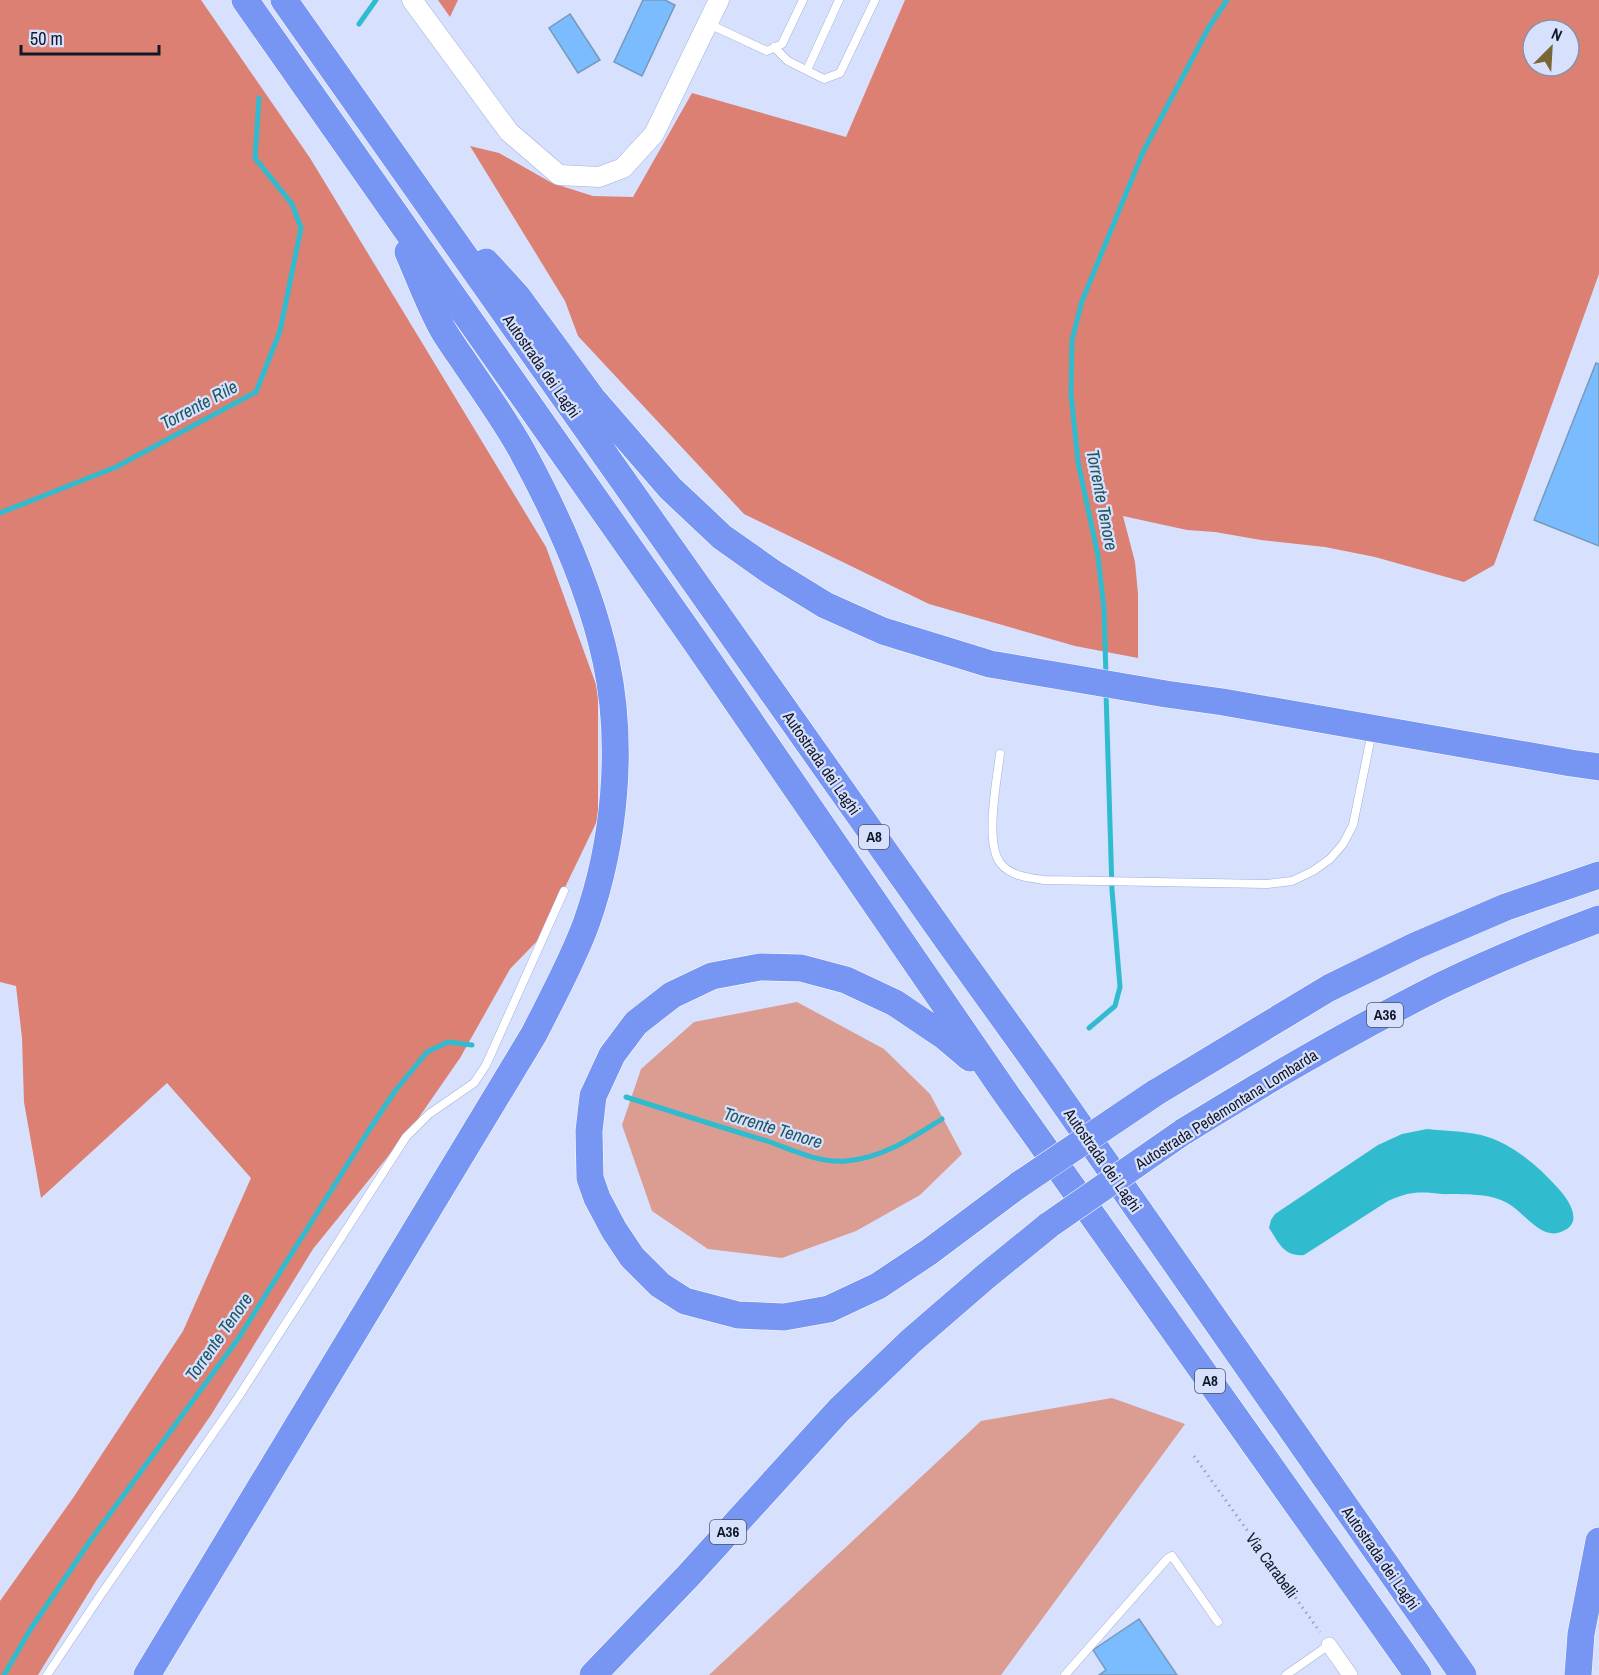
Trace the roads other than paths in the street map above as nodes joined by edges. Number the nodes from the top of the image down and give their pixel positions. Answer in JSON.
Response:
{"nodes":[{"id":1,"x":245,"y":0,"type":"edge"},
{"id":2,"x":284,"y":0,"type":"edge"},
{"id":3,"x":412,"y":0,"type":"edge"},
{"id":4,"x":719,"y":0,"type":"edge"},
{"id":5,"x":803,"y":0,"type":"edge"},
{"id":6,"x":839,"y":0,"type":"edge"},
{"id":7,"x":875,"y":0,"type":"edge"},
{"id":8,"x":708,"y":23,"type":"junction"},
{"id":9,"x":774,"y":47,"type":"junction"},
{"id":10,"x":807,"y":70,"type":"junction"},
{"id":11,"x":408,"y":176,"type":"junction"},
{"id":12,"x":381,"y":193,"type":"junction"},
{"id":13,"x":1373,"y":728,"type":"junction"},
{"id":14,"x":1000,"y":754,"type":"dead end"},
{"id":15,"x":1599,"y":767,"type":"edge"},
{"id":16,"x":1599,"y":875,"type":"edge"},
{"id":17,"x":564,"y":891,"type":"dead end"},
{"id":18,"x":1599,"y":919,"type":"edge"},
{"id":19,"x":1002,"y":1088,"type":"junction"},
{"id":20,"x":1599,"y":1541,"type":"edge"},
{"id":21,"x":1218,"y":1622,"type":"dead end"},
{"id":22,"x":1329,"y":1645,"type":"joint"},
{"id":23,"x":47,"y":1675,"type":"edge"},
{"id":24,"x":147,"y":1675,"type":"edge"},
{"id":25,"x":593,"y":1675,"type":"edge"},
{"id":26,"x":1065,"y":1675,"type":"edge"},
{"id":27,"x":1286,"y":1675,"type":"edge"},
{"id":28,"x":1350,"y":1675,"type":"edge"},
{"id":29,"x":1418,"y":1675,"type":"edge"},
{"id":30,"x":1463,"y":1675,"type":"edge"},
{"id":31,"x":1578,"y":1675,"type":"edge"}],
"edges":[{"from":1,"to":12,"type":"highway","name":"Autostrada dei Laghi","number":"A8"},
{"from":2,"to":11,"type":"highway","name":"Autostrada dei Laghi","number":"A8"},
{"from":3,"to":8,"type":"street"},
{"from":4,"to":8,"type":"street"},
{"from":5,"to":9,"type":"lane"},
{"from":6,"to":10,"type":"lane"},
{"from":7,"to":10,"type":"lane"},
{"from":8,"to":9,"type":"lane"},
{"from":9,"to":10,"type":"lane"},
{"from":11,"to":13,"type":"highway"},
{"from":11,"to":30,"type":"highway","name":"Autostrada dei Laghi","number":"A8"},
{"from":12,"to":19,"type":"highway","name":"Autostrada dei Laghi","number":"A8"},
{"from":12,"to":24,"type":"highway"},
{"from":13,"to":14,"type":"lane"},
{"from":13,"to":15,"type":"highway"},
{"from":16,"to":19,"type":"highway","bridge":true},
{"from":17,"to":23,"type":"lane"},
{"from":18,"to":25,"type":"highway","name":"Autostrada Pedemontana Lombarda","number":"A36","bridge":true},
{"from":19,"to":29,"type":"highway","name":"Autostrada dei Laghi","number":"A8"},
{"from":20,"to":31,"type":"highway"},
{"from":21,"to":26,"type":"lane"},
{"from":22,"to":27,"type":"lane"},
{"from":22,"to":28,"type":"street"}]}
